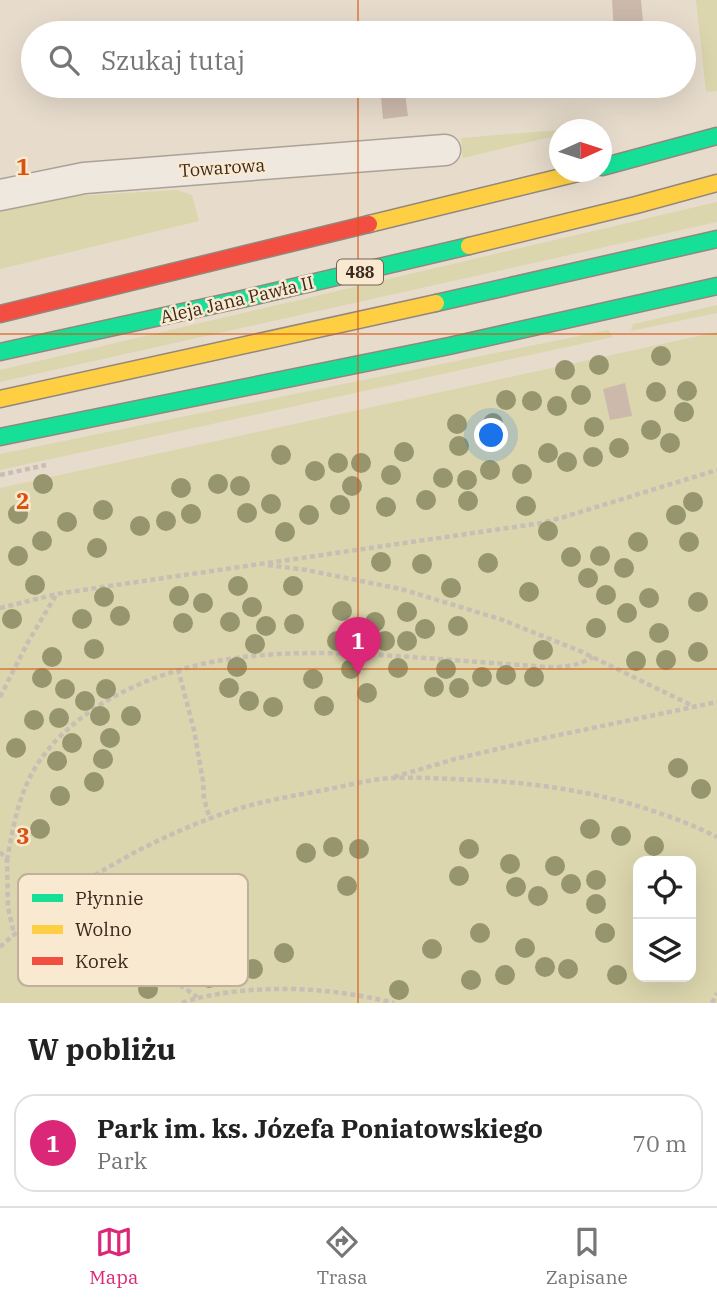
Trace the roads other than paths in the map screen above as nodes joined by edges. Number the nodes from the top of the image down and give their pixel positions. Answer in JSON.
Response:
{"nodes":[{"id":1,"x":717,"y":136,"type":"edge"},
{"id":2,"x":445,"y":150,"type":"dead end"},
{"id":3,"x":612,"y":164,"type":"edge"},
{"id":4,"x":549,"y":180,"type":"edge"},
{"id":5,"x":717,"y":183,"type":"edge"},
{"id":6,"x":0,"y":195,"type":"edge"},
{"id":7,"x":717,"y":239,"type":"edge"},
{"id":8,"x":717,"y":286,"type":"edge"},
{"id":9,"x":0,"y":314,"type":"edge"},
{"id":10,"x":0,"y":352,"type":"edge"},
{"id":11,"x":0,"y":399,"type":"edge"},
{"id":12,"x":0,"y":437,"type":"edge"}],
"edges":[{"from":1,"to":3,"type":"main road"},
{"from":2,"to":6,"type":"street","name":"Towarowa"},
{"from":4,"to":9,"type":"main road"},
{"from":5,"to":10,"type":"main road","name":"Aleja Jana Pawła II","number":"488"},
{"from":7,"to":11,"type":"main road"},
{"from":8,"to":12,"type":"main road"}]}
